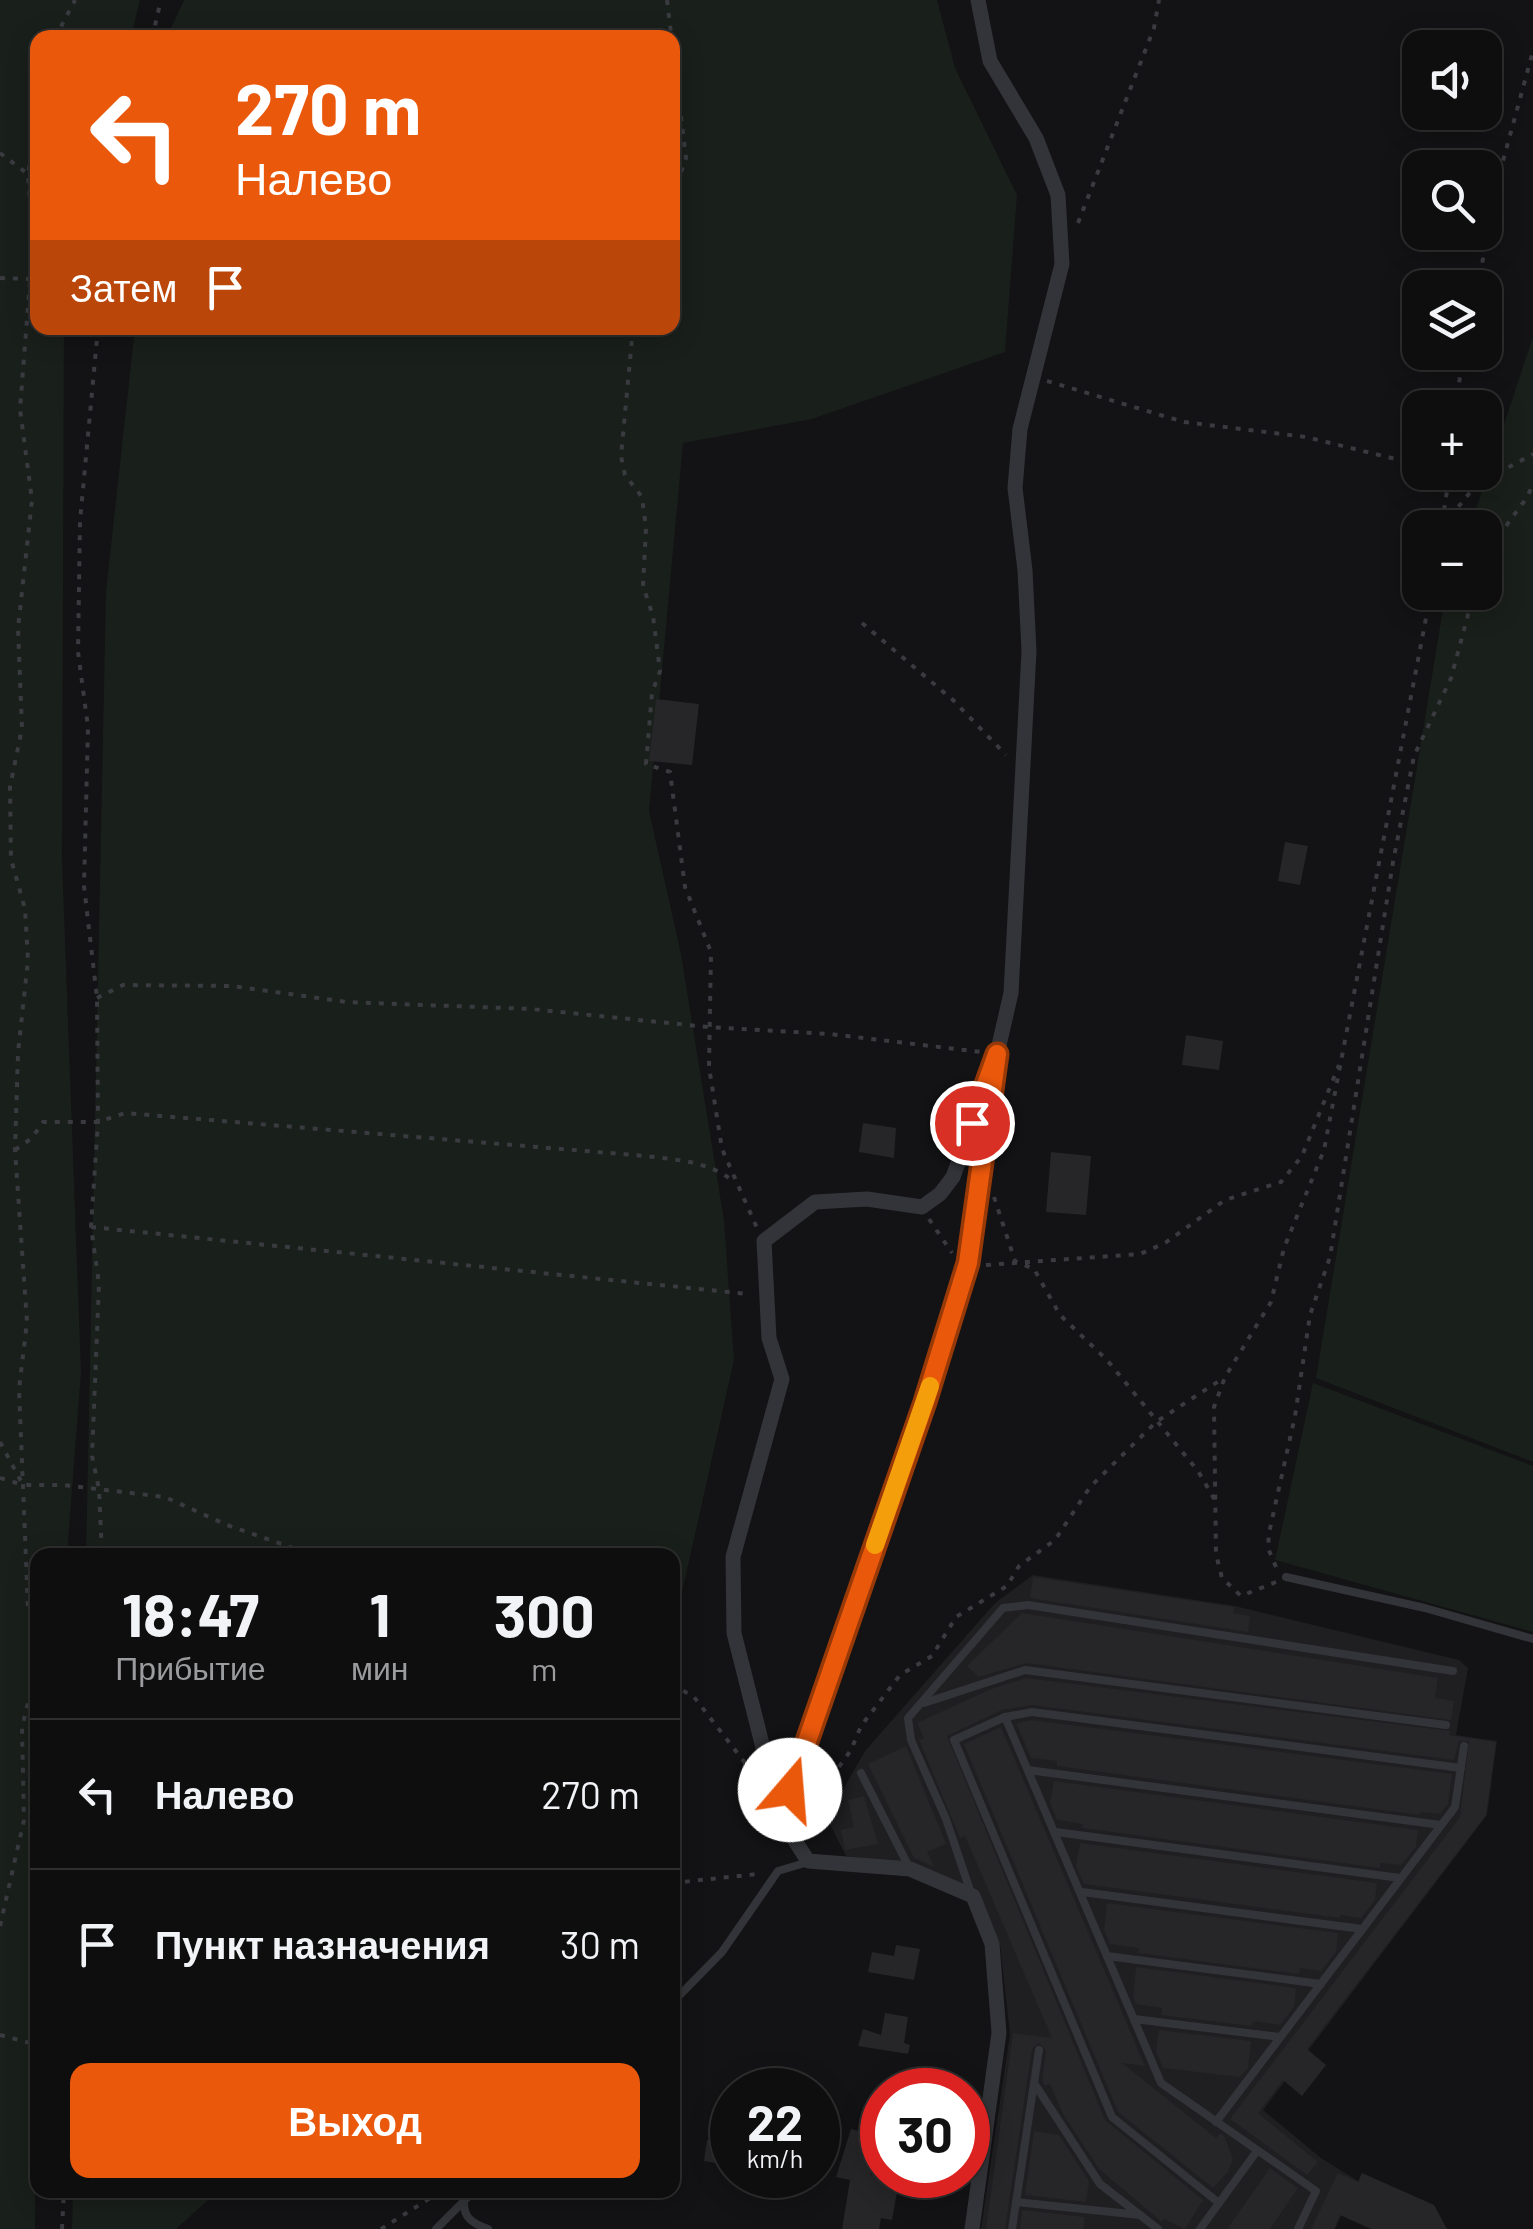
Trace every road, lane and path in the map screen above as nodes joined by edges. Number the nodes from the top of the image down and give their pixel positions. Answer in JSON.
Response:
{"nodes":[{"id":1,"x":75,"y":0,"type":"edge"},
{"id":2,"x":161,"y":0,"type":"edge"},
{"id":3,"x":668,"y":0,"type":"edge"},
{"id":4,"x":978,"y":0,"type":"edge"},
{"id":5,"x":1159,"y":0,"type":"edge"},
{"id":6,"x":60,"y":30,"type":"edge"},
{"id":7,"x":154,"y":30,"type":"edge"},
{"id":8,"x":671,"y":30,"type":"edge"},
{"id":9,"x":1533,"y":51,"type":"edge"},
{"id":10,"x":680,"y":105,"type":"edge"},
{"id":11,"x":0,"y":154,"type":"edge"},
{"id":12,"x":30,"y":162,"type":"edge"},
{"id":13,"x":28,"y":174,"type":"junction"},
{"id":14,"x":680,"y":175,"type":"edge"},
{"id":15,"x":30,"y":197,"type":"edge"},
{"id":16,"x":1076,"y":228,"type":"dead end"},
{"id":17,"x":30,"y":267,"type":"edge"},
{"id":18,"x":1481,"y":270,"type":"edge"},
{"id":19,"x":0,"y":278,"type":"edge"},
{"id":20,"x":28,"y":279,"type":"junction"},
{"id":21,"x":97,"y":335,"type":"edge"},
{"id":22,"x":632,"y":335,"type":"edge"},
{"id":23,"x":1032,"y":377,"type":"junction"},
{"id":24,"x":1533,"y":454,"type":"edge"},
{"id":25,"x":1402,"y":461,"type":"edge"},
{"id":26,"x":1533,"y":484,"type":"edge"},
{"id":27,"x":1456,"y":510,"type":"edge"},
{"id":28,"x":1502,"y":534,"type":"edge"},
{"id":29,"x":1428,"y":610,"type":"edge"},
{"id":30,"x":1471,"y":610,"type":"edge"},
{"id":31,"x":862,"y":624,"type":"dead end"},
{"id":32,"x":1023,"y":773,"type":"junction"},
{"id":33,"x":97,"y":998,"type":"junction"},
{"id":34,"x":708,"y":1027,"type":"junction"},
{"id":35,"x":1344,"y":1052,"type":"junction"},
{"id":36,"x":997,"y":1054,"type":"junction"},
{"id":37,"x":98,"y":1122,"type":"junction"},
{"id":38,"x":14,"y":1150,"type":"junction"},
{"id":39,"x":980,"y":1172,"type":"junction"},
{"id":40,"x":736,"y":1184,"type":"junction"},
{"id":41,"x":922,"y":1207,"type":"junction"},
{"id":42,"x":91,"y":1227,"type":"junction"},
{"id":43,"x":764,"y":1242,"type":"junction"},
{"id":44,"x":1015,"y":1262,"type":"junction"},
{"id":45,"x":968,"y":1263,"type":"junction"},
{"id":46,"x":764,"y":1296,"type":"junction"},
{"id":47,"x":1225,"y":1377,"type":"junction"},
{"id":48,"x":1156,"y":1422,"type":"junction"},
{"id":49,"x":0,"y":1442,"type":"edge"},
{"id":50,"x":0,"y":1478,"type":"edge"},
{"id":51,"x":24,"y":1485,"type":"junction"},
{"id":52,"x":99,"y":1489,"type":"junction"},
{"id":53,"x":1218,"y":1504,"type":"junction"},
{"id":54,"x":102,"y":1548,"type":"edge"},
{"id":55,"x":294,"y":1548,"type":"edge"},
{"id":56,"x":1286,"y":1577,"type":"junction"},
{"id":57,"x":30,"y":1613,"type":"edge"},
{"id":58,"x":1533,"y":1639,"type":"edge"},
{"id":59,"x":1453,"y":1672,"type":"dead end"},
{"id":60,"x":680,"y":1689,"type":"edge"},
{"id":61,"x":30,"y":1695,"type":"edge"},
{"id":62,"x":920,"y":1704,"type":"junction"},
{"id":63,"x":1005,"y":1717,"type":"junction"},
{"id":64,"x":1446,"y":1725,"type":"dead end"},
{"id":65,"x":1464,"y":1746,"type":"dead end"},
{"id":66,"x":1460,"y":1768,"type":"junction"},
{"id":67,"x":1028,"y":1770,"type":"junction"},
{"id":68,"x":861,"y":1773,"type":"dead end"},
{"id":69,"x":753,"y":1775,"type":"dead end"},
{"id":70,"x":781,"y":1819,"type":"junction"},
{"id":71,"x":1441,"y":1825,"type":"junction"},
{"id":72,"x":1056,"y":1832,"type":"junction"},
{"id":73,"x":808,"y":1861,"type":"junction"},
{"id":74,"x":910,"y":1869,"type":"junction"},
{"id":75,"x":778,"y":1871,"type":"junction"},
{"id":76,"x":1400,"y":1878,"type":"junction"},
{"id":77,"x":680,"y":1882,"type":"edge"},
{"id":78,"x":1082,"y":1892,"type":"junction"},
{"id":79,"x":972,"y":1896,"type":"junction"},
{"id":80,"x":0,"y":1926,"type":"edge"},
{"id":81,"x":1362,"y":1928,"type":"junction"},
{"id":82,"x":1106,"y":1956,"type":"junction"},
{"id":83,"x":1321,"y":1984,"type":"junction"},
{"id":84,"x":680,"y":1995,"type":"edge"},
{"id":85,"x":1134,"y":2020,"type":"junction"},
{"id":86,"x":0,"y":2035,"type":"edge"},
{"id":87,"x":1280,"y":2037,"type":"junction"},
{"id":88,"x":30,"y":2044,"type":"edge"},
{"id":89,"x":1039,"y":2050,"type":"dead end"},
{"id":90,"x":1034,"y":2084,"type":"junction"},
{"id":91,"x":1216,"y":2122,"type":"junction"},
{"id":92,"x":1257,"y":2151,"type":"junction"},
{"id":93,"x":64,"y":2198,"type":"edge"},
{"id":94,"x":430,"y":2198,"type":"edge"},
{"id":95,"x":464,"y":2200,"type":"joint"},
{"id":96,"x":1016,"y":2202,"type":"junction"},
{"id":97,"x":1219,"y":2203,"type":"junction"},
{"id":98,"x":1140,"y":2215,"type":"junction"},
{"id":99,"x":62,"y":2229,"type":"edge"},
{"id":100,"x":381,"y":2229,"type":"edge"},
{"id":101,"x":436,"y":2229,"type":"edge"},
{"id":102,"x":488,"y":2229,"type":"edge"},
{"id":103,"x":972,"y":2229,"type":"edge"},
{"id":104,"x":1012,"y":2229,"type":"edge"},
{"id":105,"x":1158,"y":2229,"type":"edge"},
{"id":106,"x":1200,"y":2229,"type":"edge"},
{"id":107,"x":1298,"y":2229,"type":"edge"}],
"edges":[{"from":1,"to":6,"type":"path"},
{"from":2,"to":7,"type":"path"},
{"from":3,"to":8,"type":"path"},
{"from":4,"to":23,"type":"street"},
{"from":5,"to":16,"type":"path"},
{"from":9,"to":18,"type":"path"},
{"from":10,"to":14,"type":"path"},
{"from":11,"to":13,"type":"path"},
{"from":12,"to":13,"type":"path"},
{"from":13,"to":15,"type":"path"},
{"from":17,"to":20,"type":"path"},
{"from":19,"to":20,"type":"path"},
{"from":20,"to":38,"type":"path"},
{"from":21,"to":33,"type":"path"},
{"from":22,"to":34,"type":"path"},
{"from":23,"to":25,"type":"path"},
{"from":23,"to":32,"type":"street"},
{"from":24,"to":27,"type":"path"},
{"from":26,"to":28,"type":"path"},
{"from":29,"to":35,"type":"path"},
{"from":30,"to":56,"type":"path"},
{"from":31,"to":32,"type":"path"},
{"from":32,"to":36,"type":"street"},
{"from":33,"to":34,"type":"path"},
{"from":33,"to":37,"type":"path"},
{"from":34,"to":36,"type":"path"},
{"from":34,"to":40,"type":"path"},
{"from":35,"to":44,"type":"path"},
{"from":35,"to":47,"type":"path"},
{"from":36,"to":39,"type":"street"},
{"from":36,"to":41,"type":"street"},
{"from":37,"to":38,"type":"path"},
{"from":37,"to":40,"type":"path"},
{"from":37,"to":42,"type":"path"},
{"from":38,"to":51,"type":"path"},
{"from":39,"to":44,"type":"path"},
{"from":39,"to":45,"type":"street"},
{"from":40,"to":43,"type":"path"},
{"from":41,"to":43,"type":"street"},
{"from":41,"to":45,"type":"path"},
{"from":42,"to":46,"type":"path"},
{"from":42,"to":52,"type":"path"},
{"from":43,"to":46,"type":"street"},
{"from":44,"to":45,"type":"path"},
{"from":44,"to":48,"type":"path"},
{"from":45,"to":70,"type":"street"},
{"from":46,"to":70,"type":"street"},
{"from":47,"to":48,"type":"path"},
{"from":47,"to":53,"type":"path"},
{"from":48,"to":53,"type":"path"},
{"from":48,"to":70,"type":"path"},
{"from":49,"to":51,"type":"path"},
{"from":50,"to":51,"type":"path"},
{"from":51,"to":52,"type":"path"},
{"from":51,"to":57,"type":"path"},
{"from":52,"to":54,"type":"path"},
{"from":52,"to":55,"type":"path"},
{"from":53,"to":56,"type":"path"},
{"from":56,"to":58,"type":"lane"},
{"from":59,"to":62,"type":"lane"},
{"from":60,"to":69,"type":"path"},
{"from":61,"to":80,"type":"path"},
{"from":62,"to":64,"type":"lane"},
{"from":62,"to":79,"type":"lane"},
{"from":63,"to":66,"type":"lane"},
{"from":63,"to":67,"type":"lane"},
{"from":63,"to":97,"type":"lane"},
{"from":65,"to":66,"type":"lane"},
{"from":66,"to":71,"type":"lane"},
{"from":67,"to":71,"type":"lane"},
{"from":67,"to":72,"type":"lane"},
{"from":68,"to":74,"type":"lane"},
{"from":70,"to":73,"type":"street"},
{"from":71,"to":76,"type":"lane"},
{"from":72,"to":76,"type":"lane"},
{"from":72,"to":78,"type":"lane"},
{"from":73,"to":74,"type":"street"},
{"from":73,"to":75,"type":"lane"},
{"from":74,"to":79,"type":"street"},
{"from":75,"to":77,"type":"path"},
{"from":75,"to":84,"type":"lane"},
{"from":76,"to":81,"type":"lane"},
{"from":78,"to":81,"type":"lane"},
{"from":78,"to":82,"type":"lane"},
{"from":79,"to":103,"type":"street"},
{"from":81,"to":83,"type":"lane"},
{"from":82,"to":83,"type":"lane"},
{"from":82,"to":85,"type":"lane"},
{"from":83,"to":87,"type":"lane"},
{"from":85,"to":87,"type":"lane"},
{"from":85,"to":91,"type":"lane"},
{"from":86,"to":88,"type":"path"},
{"from":87,"to":91,"type":"lane"},
{"from":89,"to":90,"type":"lane"},
{"from":90,"to":96,"type":"lane"},
{"from":90,"to":98,"type":"lane"},
{"from":91,"to":92,"type":"lane"},
{"from":92,"to":97,"type":"lane"},
{"from":92,"to":107,"type":"lane"},
{"from":93,"to":99,"type":"path"},
{"from":94,"to":100,"type":"path"},
{"from":95,"to":101,"type":"lane"},
{"from":95,"to":102,"type":"lane"},
{"from":96,"to":98,"type":"lane"},
{"from":96,"to":104,"type":"lane"},
{"from":97,"to":106,"type":"lane"},
{"from":98,"to":105,"type":"lane"}]}
